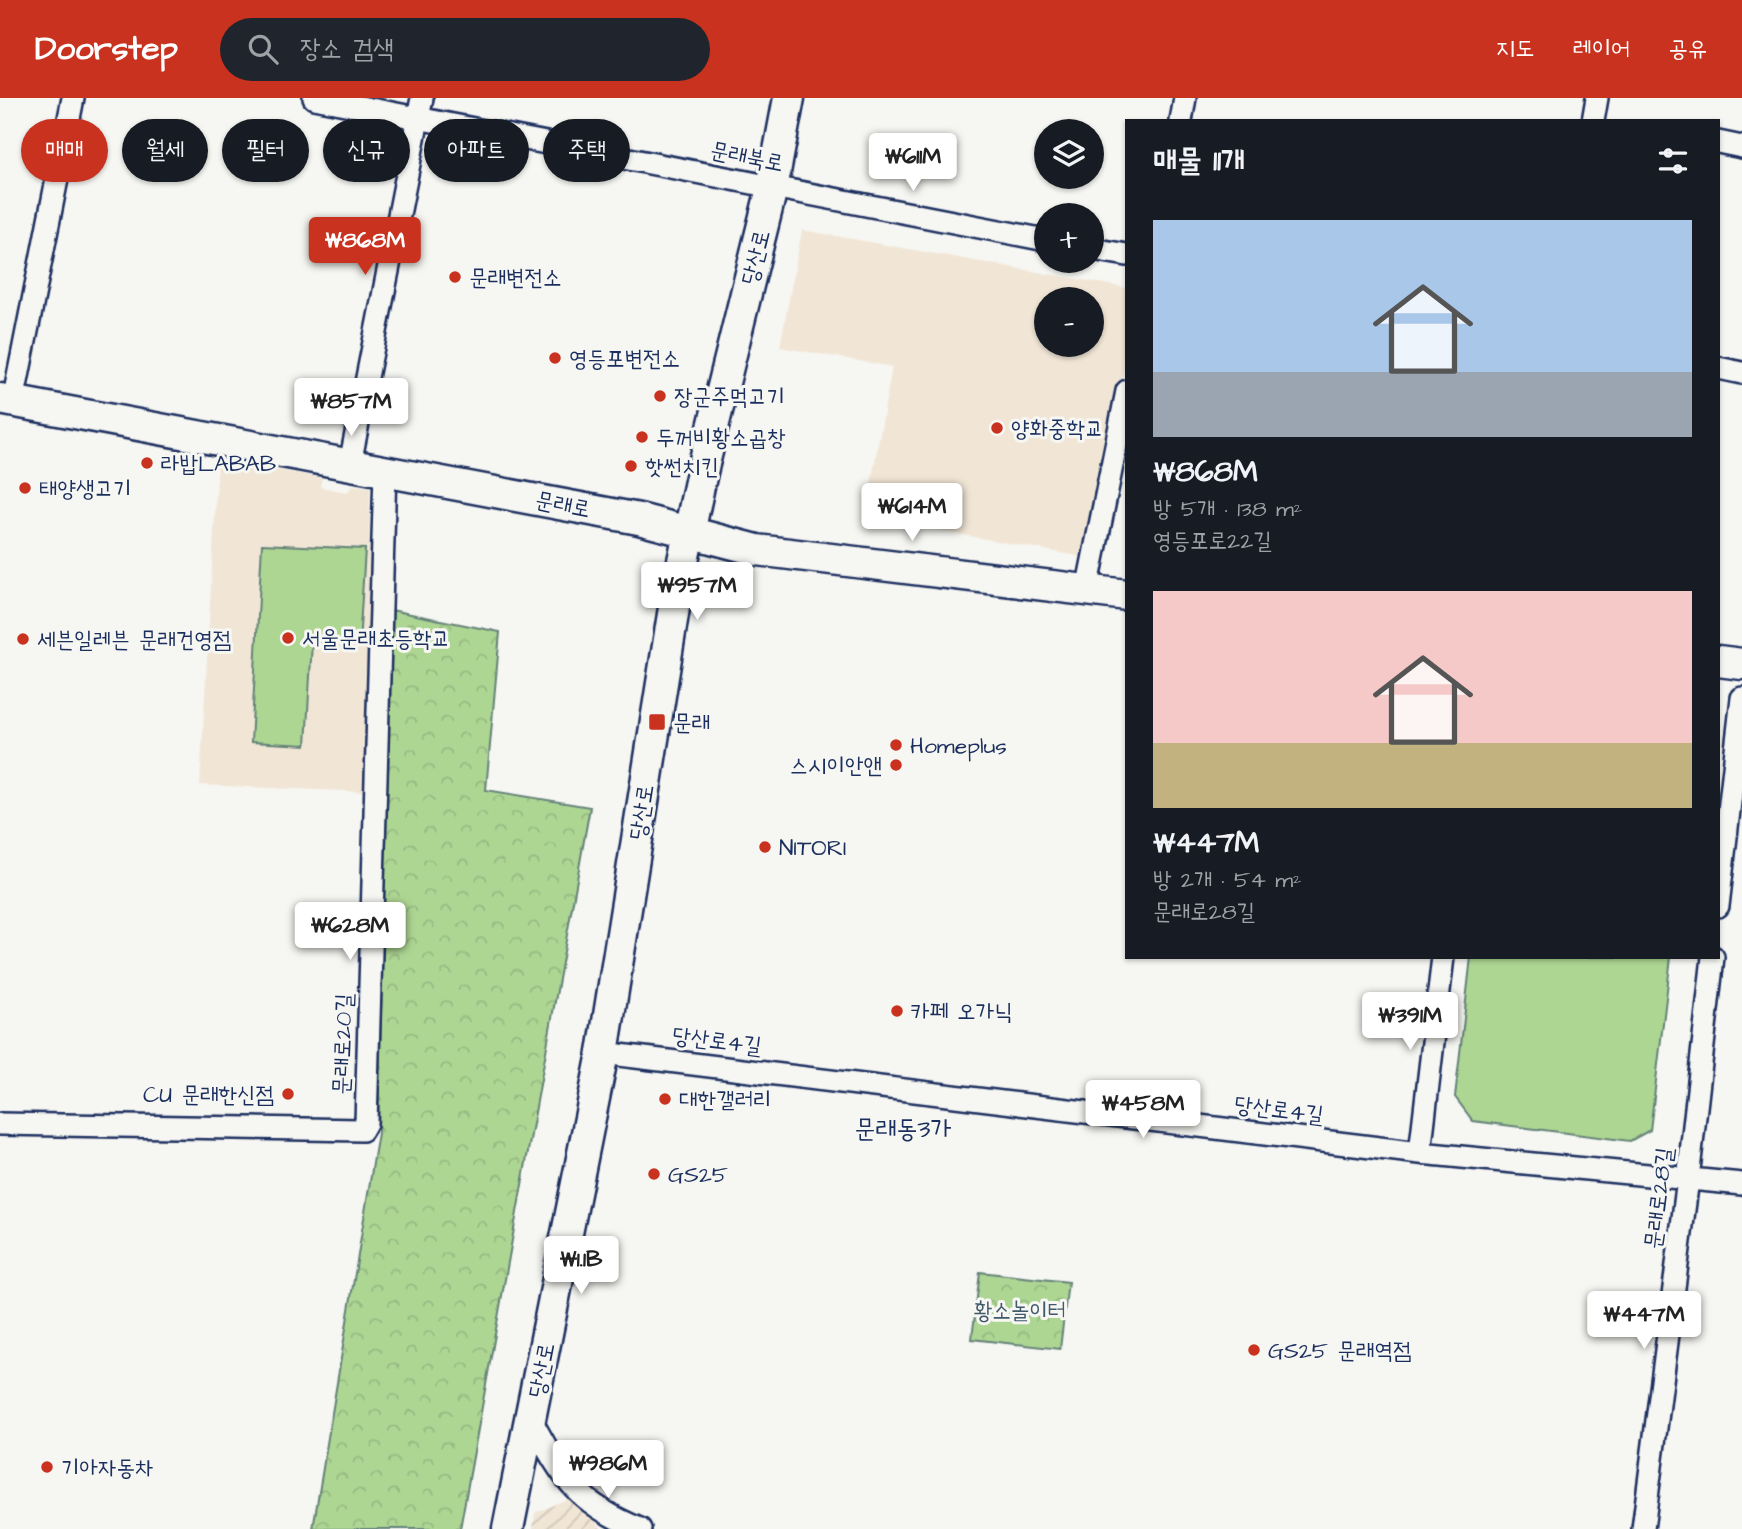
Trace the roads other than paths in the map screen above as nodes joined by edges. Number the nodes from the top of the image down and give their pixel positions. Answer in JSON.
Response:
{"nodes":[{"id":1,"x":73,"y":98,"type":"edge"},
{"id":2,"x":314,"y":98,"type":"edge"},
{"id":3,"x":789,"y":98,"type":"edge"},
{"id":4,"x":1185,"y":98,"type":"edge"},
{"id":5,"x":420,"y":108,"type":"edge"},
{"id":6,"x":1181,"y":119,"type":"edge"},
{"id":7,"x":1720,"y":142,"type":"edge"},
{"id":8,"x":1742,"y":147,"type":"edge"},
{"id":9,"x":772,"y":188,"type":"junction"},
{"id":10,"x":1034,"y":238,"type":"edge"},
{"id":11,"x":1104,"y":251,"type":"edge"},
{"id":12,"x":1125,"y":255,"type":"edge"},
{"id":13,"x":1720,"y":368,"type":"edge"},
{"id":14,"x":1742,"y":373,"type":"edge"},
{"id":15,"x":7,"y":401,"type":"edge"},
{"id":16,"x":1125,"y":401,"type":"edge"},
{"id":17,"x":350,"y":464,"type":"junction"},
{"id":18,"x":385,"y":470,"type":"junction"},
{"id":19,"x":689,"y":532,"type":"junction"},
{"id":20,"x":1087,"y":590,"type":"junction"},
{"id":21,"x":1125,"y":595,"type":"edge"},
{"id":22,"x":1720,"y":661,"type":"edge"},
{"id":23,"x":1742,"y":664,"type":"edge"},
{"id":24,"x":1742,"y":698,"type":"edge"},
{"id":25,"x":1720,"y":889,"type":"edge"},
{"id":26,"x":1443,"y":959,"type":"edge"},
{"id":27,"x":1713,"y":959,"type":"edge"},
{"id":28,"x":603,"y":1053,"type":"junction"},
{"id":29,"x":0,"y":1124,"type":"edge"},
{"id":30,"x":1420,"y":1153,"type":"junction"},
{"id":31,"x":1688,"y":1179,"type":"junction"},
{"id":32,"x":1742,"y":1184,"type":"edge"},
{"id":33,"x":531,"y":1420,"type":"junction"},
{"id":34,"x":578,"y":1494,"type":"junction"},
{"id":35,"x":508,"y":1529,"type":"edge"},
{"id":36,"x":602,"y":1529,"type":"edge"},
{"id":37,"x":640,"y":1529,"type":"edge"},
{"id":38,"x":1643,"y":1529,"type":"edge"}],
"edges":[{"from":1,"to":15,"type":"street"},
{"from":2,"to":5,"type":"street","name":"문래북로"},
{"from":3,"to":9,"type":"main road","name":"당산로"},
{"from":4,"to":6,"type":"street"},
{"from":5,"to":9,"type":"street","name":"문래북로"},
{"from":5,"to":17,"type":"street"},
{"from":7,"to":8,"type":"street"},
{"from":9,"to":10,"type":"street","name":"문래북로"},
{"from":9,"to":19,"type":"main road","name":"당산로"},
{"from":11,"to":12,"type":"street"},
{"from":13,"to":14,"type":"street"},
{"from":15,"to":17,"type":"main road","name":"문래로"},
{"from":16,"to":20,"type":"street"},
{"from":17,"to":18,"type":"main road","name":"문래로"},
{"from":18,"to":19,"type":"main road","name":"문래로"},
{"from":18,"to":29,"type":"street","name":"문래로20길"},
{"from":19,"to":20,"type":"main road","name":"문래로"},
{"from":19,"to":28,"type":"main road","name":"당산로"},
{"from":20,"to":21,"type":"main road","name":"문래로"},
{"from":22,"to":23,"type":"main road"},
{"from":24,"to":25,"type":"street"},
{"from":26,"to":30,"type":"street"},
{"from":27,"to":31,"type":"street","name":"문래로28길"},
{"from":28,"to":30,"type":"street","name":"당산로4길"},
{"from":28,"to":33,"type":"main road","name":"당산로"},
{"from":30,"to":31,"type":"street","name":"당산로4길"},
{"from":31,"to":32,"type":"street","name":"당산로4길"},
{"from":31,"to":38,"type":"street","name":"문래로28길"},
{"from":33,"to":34,"type":"street"},
{"from":33,"to":35,"type":"main road","name":"당산로"},
{"from":34,"to":36,"type":"street"},
{"from":34,"to":37,"type":"street"}]}
